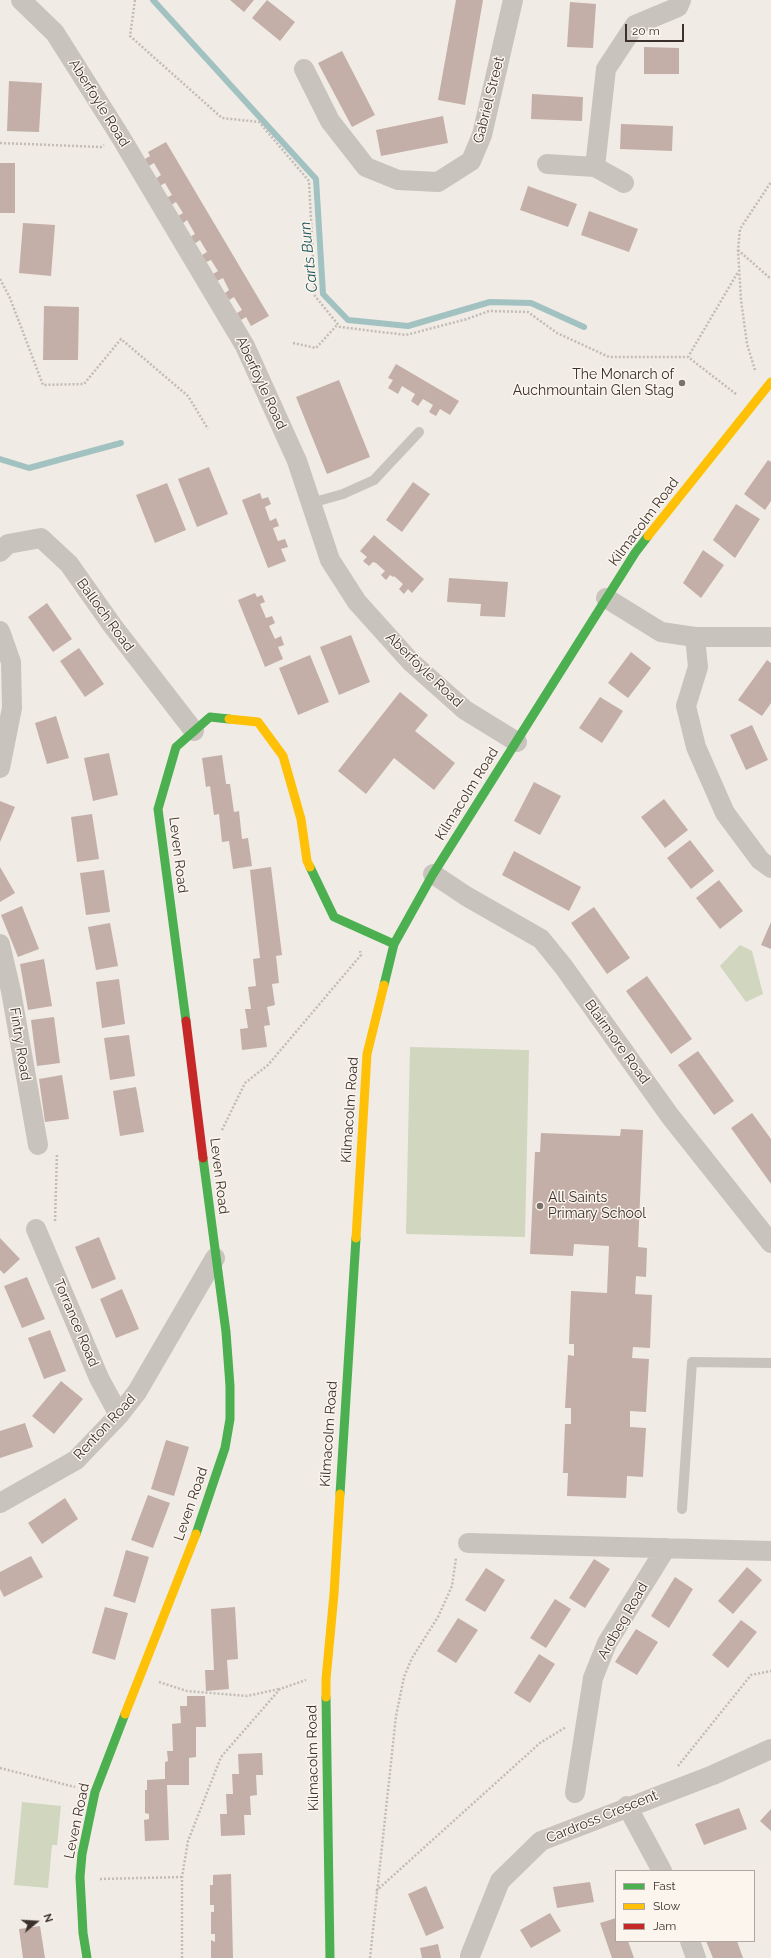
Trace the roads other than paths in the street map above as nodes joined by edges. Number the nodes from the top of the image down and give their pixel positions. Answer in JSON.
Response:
{"nodes":[{"id":1,"x":21,"y":0,"type":"edge"},
{"id":2,"x":513,"y":0,"type":"edge"},
{"id":3,"x":681,"y":0,"type":"edge"},
{"id":4,"x":304,"y":69,"type":"dead end"},
{"id":5,"x":547,"y":164,"type":"dead end"},
{"id":6,"x":595,"y":167,"type":"junction"},
{"id":7,"x":624,"y":183,"type":"dead end"},
{"id":8,"x":769,"y":384,"type":"edge"},
{"id":9,"x":419,"y":432,"type":"dead end"},
{"id":10,"x":311,"y":503,"type":"junction"},
{"id":11,"x":0,"y":552,"type":"edge"},
{"id":12,"x":606,"y":598,"type":"junction"},
{"id":13,"x":0,"y":631,"type":"edge"},
{"id":14,"x":696,"y":637,"type":"junction"},
{"id":15,"x":771,"y":637,"type":"edge"},
{"id":16,"x":194,"y":731,"type":"junction"},
{"id":17,"x":517,"y":742,"type":"junction"},
{"id":18,"x":0,"y":768,"type":"edge"},
{"id":19,"x":771,"y":868,"type":"edge"},
{"id":20,"x":433,"y":874,"type":"junction"},
{"id":21,"x":0,"y":944,"type":"edge"},
{"id":22,"x":394,"y":944,"type":"junction"},
{"id":23,"x":38,"y":1145,"type":"road end"},
{"id":24,"x":36,"y":1229,"type":"road end"},
{"id":25,"x":771,"y":1243,"type":"edge"},
{"id":26,"x":215,"y":1258,"type":"junction"},
{"id":27,"x":771,"y":1363,"type":"edge"},
{"id":28,"x":120,"y":1415,"type":"junction"},
{"id":29,"x":0,"y":1502,"type":"edge"},
{"id":30,"x":682,"y":1509,"type":"dead end"},
{"id":31,"x":468,"y":1543,"type":"road end"},
{"id":32,"x":666,"y":1548,"type":"junction"},
{"id":33,"x":771,"y":1551,"type":"edge"},
{"id":34,"x":771,"y":1749,"type":"edge"},
{"id":35,"x":575,"y":1793,"type":"dead end"},
{"id":36,"x":627,"y":1806,"type":"junction"},
{"id":37,"x":661,"y":1870,"type":"edge"},
{"id":38,"x":690,"y":1942,"type":"edge"},
{"id":39,"x":87,"y":1958,"type":"edge"},
{"id":40,"x":330,"y":1958,"type":"edge"},
{"id":41,"x":470,"y":1958,"type":"edge"},
{"id":42,"x":696,"y":1958,"type":"edge"}],
"edges":[{"from":1,"to":10,"type":"street","name":"Aberfoyle Road"},
{"from":2,"to":4,"type":"street","name":"Gabriel Street"},
{"from":3,"to":6,"type":"street"},
{"from":5,"to":6,"type":"street"},
{"from":6,"to":7,"type":"street"},
{"from":8,"to":12,"type":"main road","name":"Kilmacolm Road"},
{"from":9,"to":10,"type":"lane"},
{"from":10,"to":17,"type":"street","name":"Aberfoyle Road"},
{"from":11,"to":16,"type":"street","name":"Balloch Road"},
{"from":12,"to":14,"type":"street"},
{"from":12,"to":17,"type":"main road","name":"Kilmacolm Road"},
{"from":13,"to":18,"type":"street"},
{"from":14,"to":15,"type":"street"},
{"from":14,"to":19,"type":"street"},
{"from":16,"to":22,"type":"main road","name":"Leven Road"},
{"from":16,"to":26,"type":"main road","name":"Leven Road"},
{"from":17,"to":20,"type":"main road","name":"Kilmacolm Road"},
{"from":20,"to":22,"type":"main road","name":"Kilmacolm Road"},
{"from":20,"to":25,"type":"street","name":"Blairmore Road"},
{"from":21,"to":23,"type":"street","name":"Fintry Road"},
{"from":22,"to":40,"type":"main road","name":"Kilmacolm Road"},
{"from":24,"to":28,"type":"street","name":"Torrance Road"},
{"from":26,"to":28,"type":"street","name":"Renton Road"},
{"from":26,"to":39,"type":"main road","name":"Leven Road"},
{"from":27,"to":30,"type":"lane"},
{"from":28,"to":29,"type":"street","name":"Renton Road"},
{"from":31,"to":32,"type":"street"},
{"from":32,"to":33,"type":"street"},
{"from":32,"to":35,"type":"street","name":"Ardbeg Road"},
{"from":34,"to":36,"type":"street","name":"Cardross Crescent"},
{"from":36,"to":37,"type":"street"},
{"from":36,"to":41,"type":"street","name":"Cardross Crescent"},
{"from":38,"to":42,"type":"street"}]}
